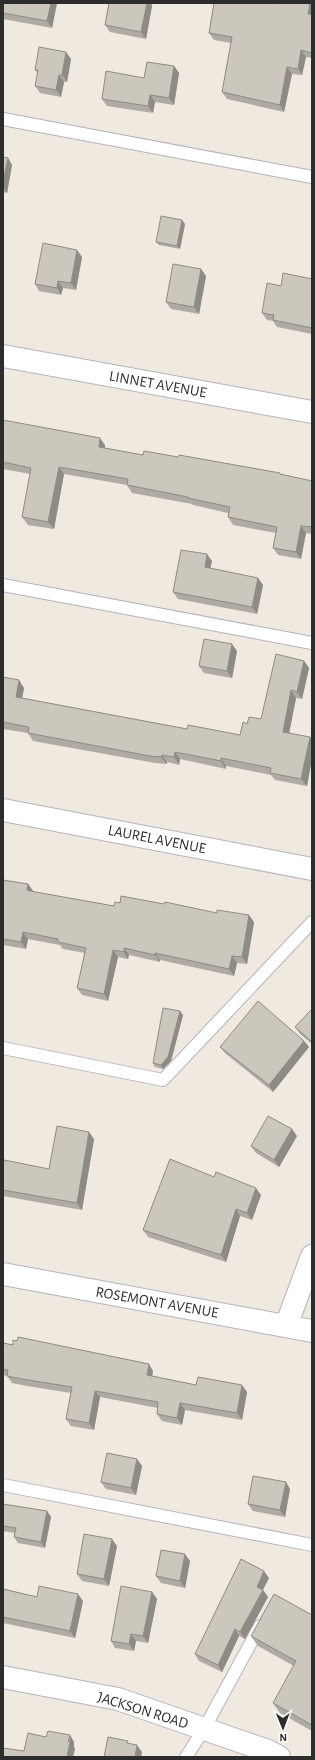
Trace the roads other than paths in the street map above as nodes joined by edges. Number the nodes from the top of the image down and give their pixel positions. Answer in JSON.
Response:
{"nodes":[{"id":1,"x":3,"y":119,"type":"edge"},
{"id":2,"x":312,"y":177,"type":"edge"},
{"id":3,"x":3,"y":356,"type":"edge"},
{"id":4,"x":312,"y":412,"type":"edge"},
{"id":5,"x":3,"y":585,"type":"edge"},
{"id":6,"x":312,"y":642,"type":"edge"},
{"id":7,"x":3,"y":810,"type":"edge"},
{"id":8,"x":312,"y":869,"type":"edge"},
{"id":9,"x":312,"y":922,"type":"edge"},
{"id":10,"x":3,"y":1048,"type":"edge"},
{"id":11,"x":312,"y":1256,"type":"edge"},
{"id":12,"x":3,"y":1274,"type":"edge"},
{"id":13,"x":286,"y":1326,"type":"junction"},
{"id":14,"x":312,"y":1331,"type":"edge"},
{"id":15,"x":3,"y":1485,"type":"edge"},
{"id":16,"x":312,"y":1545,"type":"edge"},
{"id":17,"x":266,"y":1615,"type":"edge"},
{"id":18,"x":3,"y":1677,"type":"edge"},
{"id":19,"x":204,"y":1729,"type":"junction"},
{"id":20,"x":186,"y":1757,"type":"edge"},
{"id":21,"x":279,"y":1757,"type":"edge"}],
"edges":[{"from":1,"to":2,"type":"lane"},
{"from":3,"to":4,"type":"street","name":"LINNET AVENUE"},
{"from":5,"to":6,"type":"lane"},
{"from":7,"to":8,"type":"street","name":"LAUREL AVENUE"},
{"from":9,"to":10,"type":"lane"},
{"from":11,"to":13,"type":"street"},
{"from":12,"to":13,"type":"street","name":"ROSEMONT AVENUE"},
{"from":13,"to":14,"type":"street","name":"ROSEMONT AVENUE"},
{"from":15,"to":16,"type":"lane"},
{"from":17,"to":19,"type":"lane"},
{"from":18,"to":19,"type":"street","name":"JACKSON ROAD"},
{"from":19,"to":20,"type":"lane"},
{"from":19,"to":21,"type":"street","name":"JACKSON ROAD"}]}
